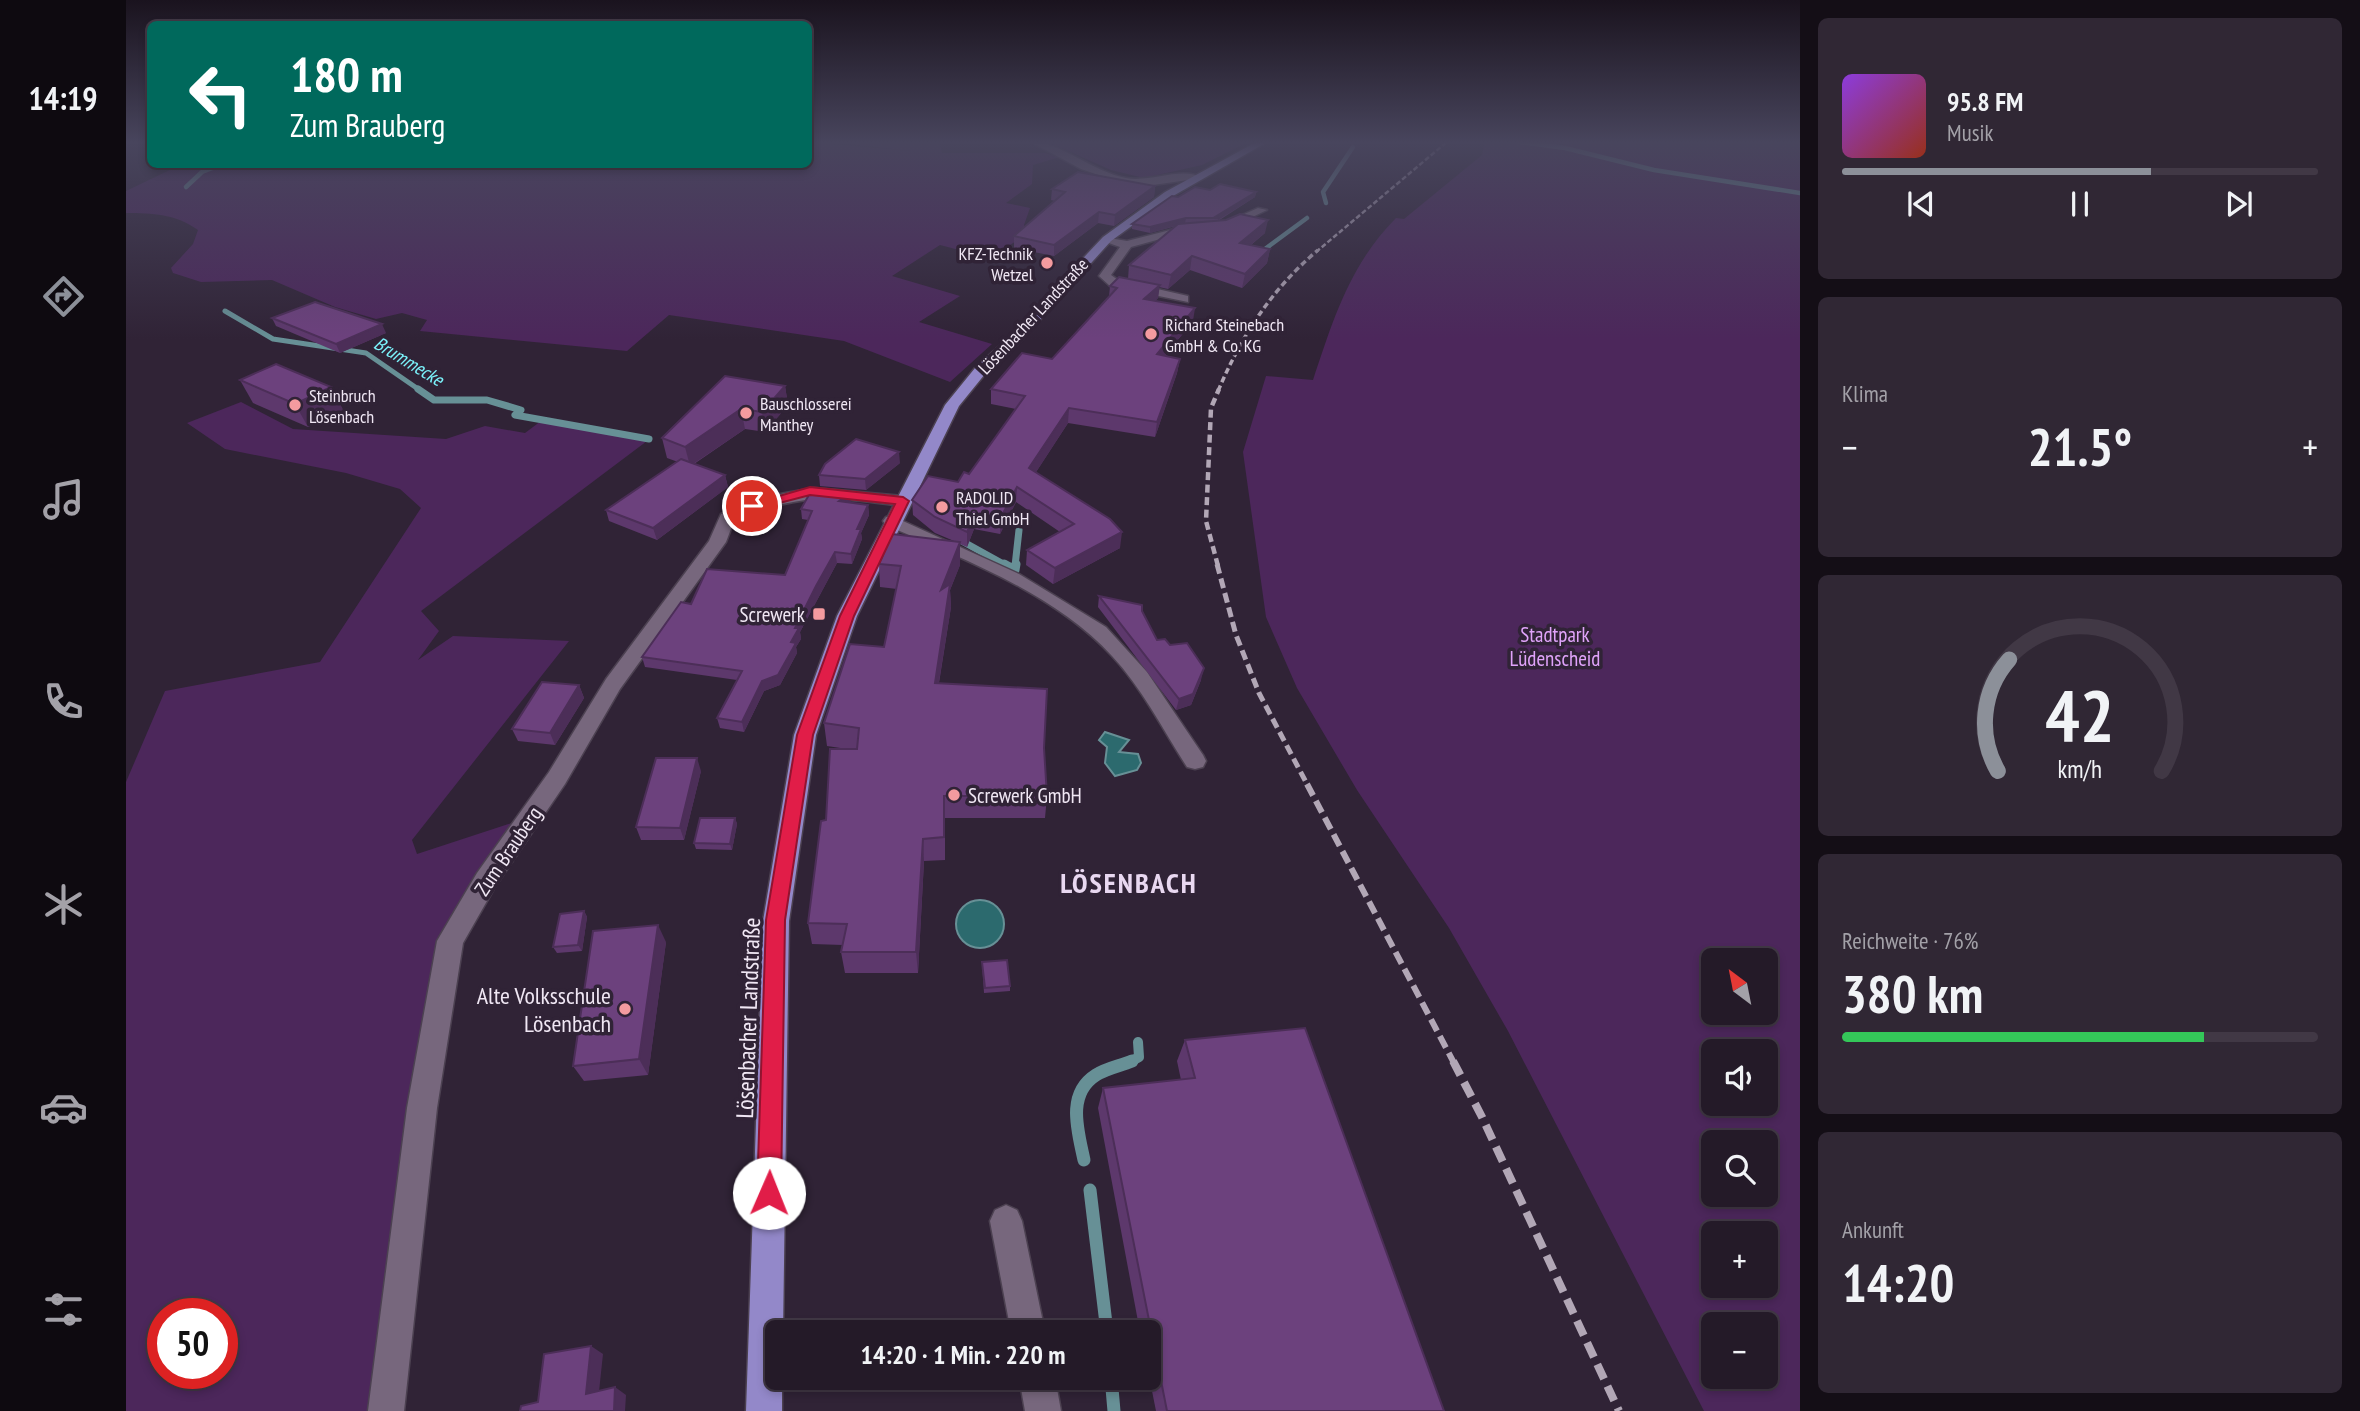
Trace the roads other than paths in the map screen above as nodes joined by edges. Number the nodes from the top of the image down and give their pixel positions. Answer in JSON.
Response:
{"nodes":[{"id":1,"x":1155,"y":207,"type":"edge"},
{"id":2,"x":1262,"y":210,"type":"dead end"},
{"id":3,"x":1117,"y":242,"type":"junction"},
{"id":4,"x":1184,"y":299,"type":"dead end"},
{"id":5,"x":898,"y":511,"type":"junction"},
{"id":6,"x":1195,"y":761,"type":"dead end"},
{"id":7,"x":1006,"y":1222,"type":"dead end"},
{"id":8,"x":1026,"y":1320,"type":"edge"},
{"id":9,"x":1040,"y":1390,"type":"edge"},
{"id":10,"x":386,"y":1411,"type":"edge"},
{"id":11,"x":764,"y":1411,"type":"edge"},
{"id":12,"x":1044,"y":1411,"type":"edge"}],
"edges":[{"from":1,"to":3,"type":"main road","name":"Lösenbacher Landstraße"},
{"from":2,"to":3,"type":"street"},
{"from":3,"to":4,"type":"street"},
{"from":3,"to":5,"type":"main road","name":"Lösenbacher Landstraße"},
{"from":5,"to":6,"type":"street"},
{"from":5,"to":10,"type":"street","name":"Zum Brauberg"},
{"from":5,"to":11,"type":"main road","name":"Lösenbacher Landstraße"},
{"from":7,"to":8,"type":"street"},
{"from":9,"to":12,"type":"street"}]}
